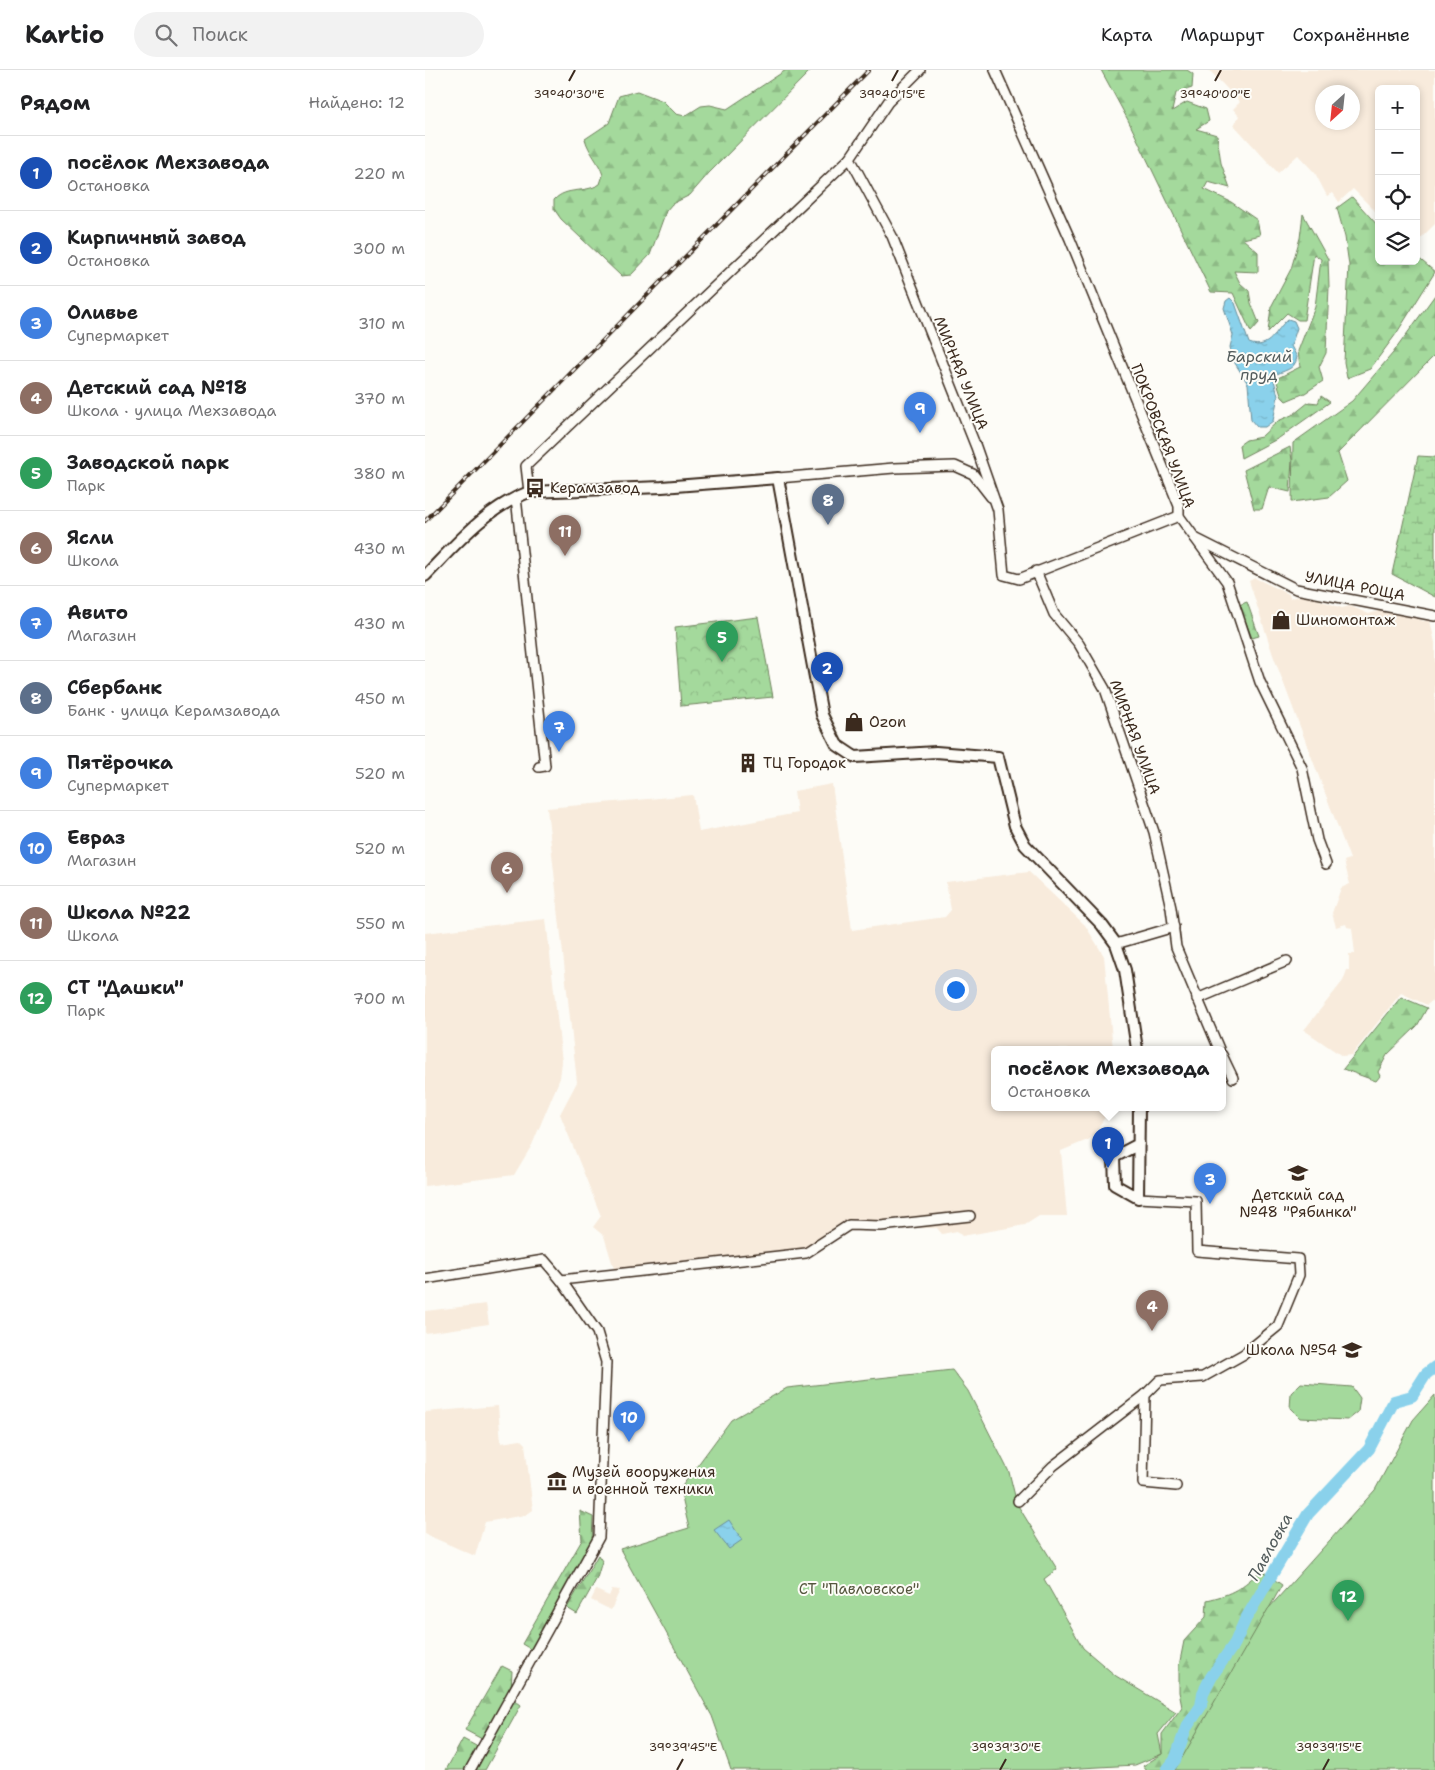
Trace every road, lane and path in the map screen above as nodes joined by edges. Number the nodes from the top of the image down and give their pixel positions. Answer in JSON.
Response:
{"nodes":[{"id":1,"x":920,"y":70,"type":"edge"},
{"id":2,"x":995,"y":70,"type":"edge"},
{"id":3,"x":850,"y":158,"type":"junction"},
{"id":4,"x":778,"y":478,"type":"junction"},
{"id":5,"x":529,"y":492,"type":"junction"},
{"id":6,"x":515,"y":498,"type":"junction"},
{"id":7,"x":997,"y":504,"type":"junction"},
{"id":8,"x":1179,"y":516,"type":"junction"},
{"id":9,"x":1193,"y":536,"type":"junction"},
{"id":10,"x":1036,"y":571,"type":"junction"},
{"id":11,"x":425,"y":576,"type":"edge"},
{"id":12,"x":1435,"y":616,"type":"edge"},
{"id":13,"x":539,"y":767,"type":"dead end"},
{"id":14,"x":1326,"y":864,"type":"dead end"},
{"id":15,"x":1174,"y":927,"type":"junction"},
{"id":16,"x":1116,"y":944,"type":"junction"},
{"id":17,"x":1287,"y":961,"type":"dead end"},
{"id":18,"x":1197,"y":999,"type":"junction"},
{"id":19,"x":1137,"y":1046,"type":"edge"},
{"id":20,"x":1218,"y":1046,"type":"edge"},
{"id":21,"x":1226,"y":1063,"type":"edge"},
{"id":22,"x":1233,"y":1078,"type":"dead end"},
{"id":23,"x":1139,"y":1111,"type":"edge"},
{"id":24,"x":1139,"y":1144,"type":"junction"},
{"id":25,"x":1139,"y":1198,"type":"junction"},
{"id":26,"x":970,"y":1216,"type":"dead end"},
{"id":27,"x":425,"y":1279,"type":"edge"},
{"id":28,"x":561,"y":1280,"type":"junction"},
{"id":29,"x":1145,"y":1394,"type":"junction"},
{"id":30,"x":1176,"y":1486,"type":"dead end"},
{"id":31,"x":1018,"y":1500,"type":"dead end"},
{"id":32,"x":470,"y":1770,"type":"edge"}],
"edges":[{"from":1,"to":3,"type":"street"},
{"from":2,"to":8,"type":"street","name":"ПОКРОВСКАЯ УЛИЦА"},
{"from":3,"to":5,"type":"street"},
{"from":3,"to":7,"type":"street","name":"МИРНАЯ УЛИЦА"},
{"from":4,"to":5,"type":"street"},
{"from":4,"to":7,"type":"street"},
{"from":4,"to":16,"type":"street"},
{"from":5,"to":6,"type":"street"},
{"from":6,"to":11,"type":"street"},
{"from":6,"to":13,"type":"street"},
{"from":7,"to":10,"type":"street","name":"МИРНАЯ УЛИЦА"},
{"from":8,"to":9,"type":"street","name":"ПОКРОВСКАЯ УЛИЦА"},
{"from":8,"to":10,"type":"street","name":"МИРНАЯ УЛИЦА"},
{"from":9,"to":12,"type":"street","name":"УЛИЦА РОЩА"},
{"from":9,"to":14,"type":"street","name":"ПОКРОВСКАЯ УЛИЦА"},
{"from":10,"to":15,"type":"street","name":"МИРНАЯ УЛИЦА"},
{"from":15,"to":16,"type":"street"},
{"from":15,"to":18,"type":"street","name":"МИРНАЯ УЛИЦА"},
{"from":16,"to":19,"type":"street"},
{"from":17,"to":18,"type":"street"},
{"from":18,"to":20,"type":"street","name":"МИРНАЯ УЛИЦА"},
{"from":21,"to":22,"type":"street"},
{"from":23,"to":24,"type":"street"},
{"from":24,"to":25,"type":"street"},
{"from":24,"to":25,"type":"street"},
{"from":25,"to":29,"type":"street"},
{"from":26,"to":28,"type":"street"},
{"from":27,"to":28,"type":"street"},
{"from":28,"to":32,"type":"street"},
{"from":29,"to":30,"type":"street"},
{"from":29,"to":31,"type":"street"}]}
